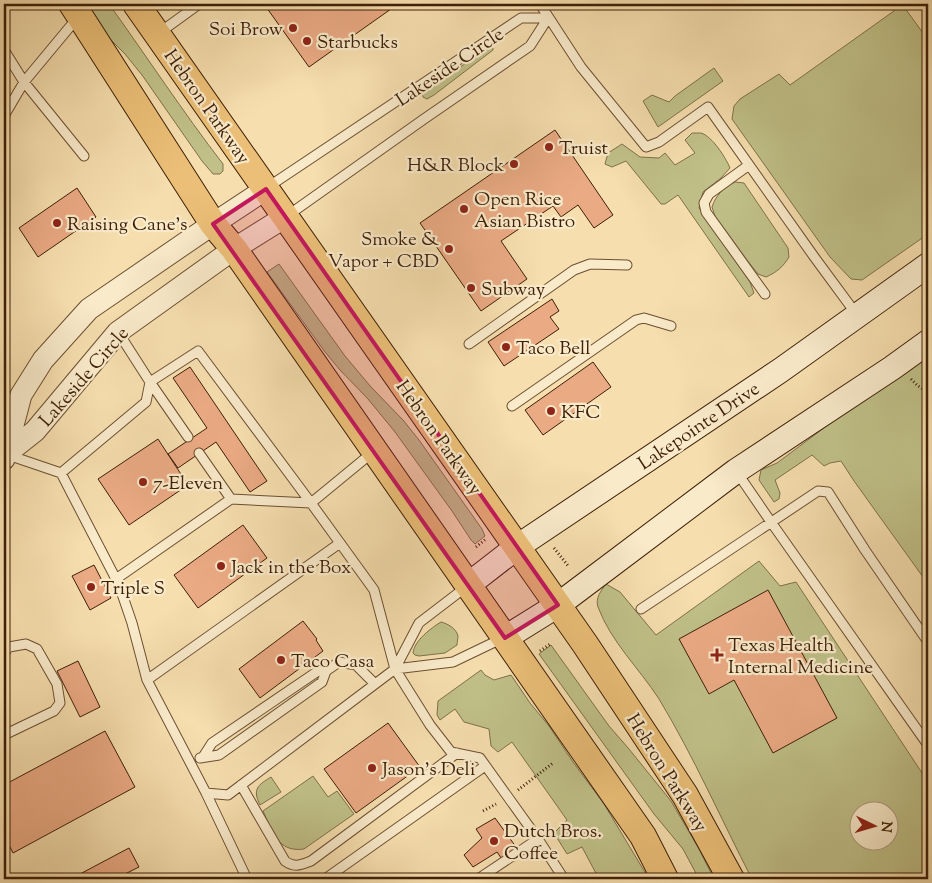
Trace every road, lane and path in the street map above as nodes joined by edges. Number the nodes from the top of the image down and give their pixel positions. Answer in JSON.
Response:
{"nodes":[{"id":1,"x":136,"y":4,"type":"edge"},
{"id":2,"x":199,"y":4,"type":"edge"},
{"id":3,"x":540,"y":4,"type":"edge"},
{"id":4,"x":76,"y":9,"type":"edge"},
{"id":5,"x":548,"y":18,"type":"junction"},
{"id":6,"x":158,"y":34,"type":"junction"},
{"id":7,"x":4,"y":50,"type":"edge"},
{"id":8,"x":24,"y":82,"type":"junction"},
{"id":9,"x":4,"y":116,"type":"edge"},
{"id":10,"x":84,"y":156,"type":"dead end"},
{"id":11,"x":749,"y":165,"type":"junction"},
{"id":12,"x":266,"y":189,"type":"junction"},
{"id":13,"x":285,"y":217,"type":"junction"},
{"id":14,"x":213,"y":224,"type":"junction"},
{"id":15,"x":234,"y":250,"type":"junction"},
{"id":16,"x":627,"y":265,"type":"dead end"},
{"id":17,"x":928,"y":265,"type":"edge"},
{"id":18,"x":765,"y":294,"type":"dead end"},
{"id":19,"x":858,"y":315,"type":"junction"},
{"id":20,"x":672,"y":326,"type":"dead end"},
{"id":21,"x":118,"y":332,"type":"junction"},
{"id":22,"x":928,"y":342,"type":"edge"},
{"id":23,"x":469,"y":344,"type":"dead end"},
{"id":24,"x":150,"y":382,"type":"junction"},
{"id":25,"x":926,"y":391,"type":"dead end"},
{"id":26,"x":512,"y":406,"type":"dead end"},
{"id":27,"x":928,"y":420,"type":"edge"},
{"id":28,"x":188,"y":438,"type":"dead end"},
{"id":29,"x":374,"y":450,"type":"junction"},
{"id":30,"x":199,"y":453,"type":"dead end"},
{"id":31,"x":5,"y":456,"type":"edge"},
{"id":32,"x":736,"y":471,"type":"junction"},
{"id":33,"x":61,"y":473,"type":"junction"},
{"id":34,"x":231,"y":499,"type":"junction"},
{"id":35,"x":311,"y":503,"type":"junction"},
{"id":36,"x":771,"y":522,"type":"junction"},
{"id":37,"x":487,"y":539,"type":"dead end"},
{"id":38,"x":340,"y":543,"type":"junction"},
{"id":39,"x":476,"y":547,"type":"dead end"},
{"id":40,"x":517,"y":547,"type":"junction"},
{"id":41,"x":554,"y":548,"type":"dead end"},
{"id":42,"x":569,"y":567,"type":"dead end"},
{"id":43,"x":116,"y":579,"type":"junction"},
{"id":44,"x":468,"y":585,"type":"junction"},
{"id":45,"x":558,"y":605,"type":"junction"},
{"id":46,"x":641,"y":608,"type":"dead end"},
{"id":47,"x":505,"y":638,"type":"junction"},
{"id":48,"x":928,"y":642,"type":"edge"},
{"id":49,"x":550,"y":644,"type":"dead end"},
{"id":50,"x":4,"y":653,"type":"edge"},
{"id":51,"x":537,"y":653,"type":"dead end"},
{"id":52,"x":395,"y":669,"type":"junction"},
{"id":53,"x":326,"y":671,"type":"junction"},
{"id":54,"x":146,"y":680,"type":"junction"},
{"id":55,"x":375,"y":684,"type":"junction"},
{"id":56,"x":4,"y":735,"type":"edge"},
{"id":57,"x":928,"y":745,"type":"edge"},
{"id":58,"x":457,"y":753,"type":"junction"},
{"id":59,"x":203,"y":757,"type":"junction"},
{"id":60,"x":190,"y":763,"type":"junction"},
{"id":61,"x":485,"y":766,"type":"junction"},
{"id":62,"x":241,"y":786,"type":"junction"},
{"id":63,"x":206,"y":793,"type":"junction"},
{"id":64,"x":538,"y":839,"type":"junction"},
{"id":65,"x":247,"y":879,"type":"edge"},
{"id":66,"x":325,"y":879,"type":"edge"},
{"id":67,"x":478,"y":879,"type":"edge"},
{"id":68,"x":562,"y":879,"type":"edge"},
{"id":69,"x":665,"y":879,"type":"edge"},
{"id":70,"x":731,"y":879,"type":"edge"}],
"edges":[{"from":1,"to":6,"type":"main road","name":"Hebron Parkway"},
{"from":2,"to":6,"type":"lane"},
{"from":3,"to":5,"type":"lane"},
{"from":4,"to":8,"type":"lane"},
{"from":4,"to":14,"type":"main road"},
{"from":5,"to":11,"type":"lane"},
{"from":5,"to":12,"type":"lane","name":"Lakeside Circle"},
{"from":5,"to":13,"type":"lane","name":"Lakeside Circle"},
{"from":6,"to":12,"type":"main road","name":"Hebron Parkway"},
{"from":7,"to":8,"type":"lane"},
{"from":8,"to":9,"type":"lane"},
{"from":8,"to":10,"type":"lane"},
{"from":11,"to":18,"type":"lane"},
{"from":11,"to":19,"type":"lane"},
{"from":12,"to":13,"type":"main road","name":"Hebron Parkway"},
{"from":12,"to":14,"type":"street","name":"Lakeside Circle"},
{"from":13,"to":15,"type":"street","name":"Lakeside Circle"},
{"from":13,"to":40,"type":"main road","name":"Hebron Parkway"},
{"from":14,"to":15,"type":"main road"},
{"from":14,"to":31,"type":"street","name":"Lakeside Circle"},
{"from":15,"to":21,"type":"street","name":"Lakeside Circle"},
{"from":15,"to":29,"type":"main road"},
{"from":16,"to":23,"type":"lane"},
{"from":17,"to":19,"type":"main road","name":"Lakepointe Drive"},
{"from":19,"to":40,"type":"main road","name":"Lakepointe Drive"},
{"from":20,"to":26,"type":"lane"},
{"from":21,"to":24,"type":"lane"},
{"from":21,"to":31,"type":"street","name":"Lakeside Circle"},
{"from":22,"to":32,"type":"main road"},
{"from":24,"to":28,"type":"lane"},
{"from":24,"to":33,"type":"lane"},
{"from":24,"to":35,"type":"lane"},
{"from":25,"to":27,"type":"path"},
{"from":29,"to":35,"type":"lane"},
{"from":29,"to":44,"type":"main road"},
{"from":30,"to":34,"type":"lane"},
{"from":31,"to":33,"type":"lane"},
{"from":32,"to":36,"type":"lane"},
{"from":32,"to":45,"type":"main road"},
{"from":33,"to":43,"type":"lane"},
{"from":34,"to":35,"type":"lane"},
{"from":34,"to":43,"type":"lane"},
{"from":35,"to":38,"type":"lane"},
{"from":36,"to":46,"type":"lane"},
{"from":36,"to":48,"type":"lane"},
{"from":36,"to":57,"type":"lane"},
{"from":37,"to":39,"type":"path"},
{"from":38,"to":52,"type":"lane"},
{"from":38,"to":54,"type":"lane"},
{"from":40,"to":44,"type":"main road","name":"Lakepointe Drive"},
{"from":40,"to":45,"type":"main road","name":"Hebron Parkway"},
{"from":41,"to":42,"type":"path"},
{"from":43,"to":54,"type":"lane"},
{"from":44,"to":47,"type":"main road"},
{"from":44,"to":52,"type":"lane"},
{"from":45,"to":47,"type":"main road"},
{"from":45,"to":70,"type":"main road","name":"Hebron Parkway"},
{"from":47,"to":52,"type":"lane"},
{"from":47,"to":69,"type":"main road"},
{"from":49,"to":51,"type":"path"},
{"from":50,"to":56,"type":"lane"},
{"from":52,"to":55,"type":"lane"},
{"from":52,"to":58,"type":"lane"},
{"from":53,"to":55,"type":"lane"},
{"from":53,"to":59,"type":"lane"},
{"from":53,"to":59,"type":"lane"},
{"from":54,"to":60,"type":"lane"},
{"from":55,"to":62,"type":"lane"},
{"from":58,"to":61,"type":"lane"},
{"from":58,"to":62,"type":"lane"},
{"from":59,"to":60,"type":"lane"},
{"from":60,"to":63,"type":"lane"},
{"from":61,"to":64,"type":"lane"},
{"from":61,"to":66,"type":"lane"},
{"from":62,"to":63,"type":"lane"},
{"from":63,"to":65,"type":"lane"},
{"from":64,"to":67,"type":"lane"},
{"from":64,"to":68,"type":"lane"}]}
